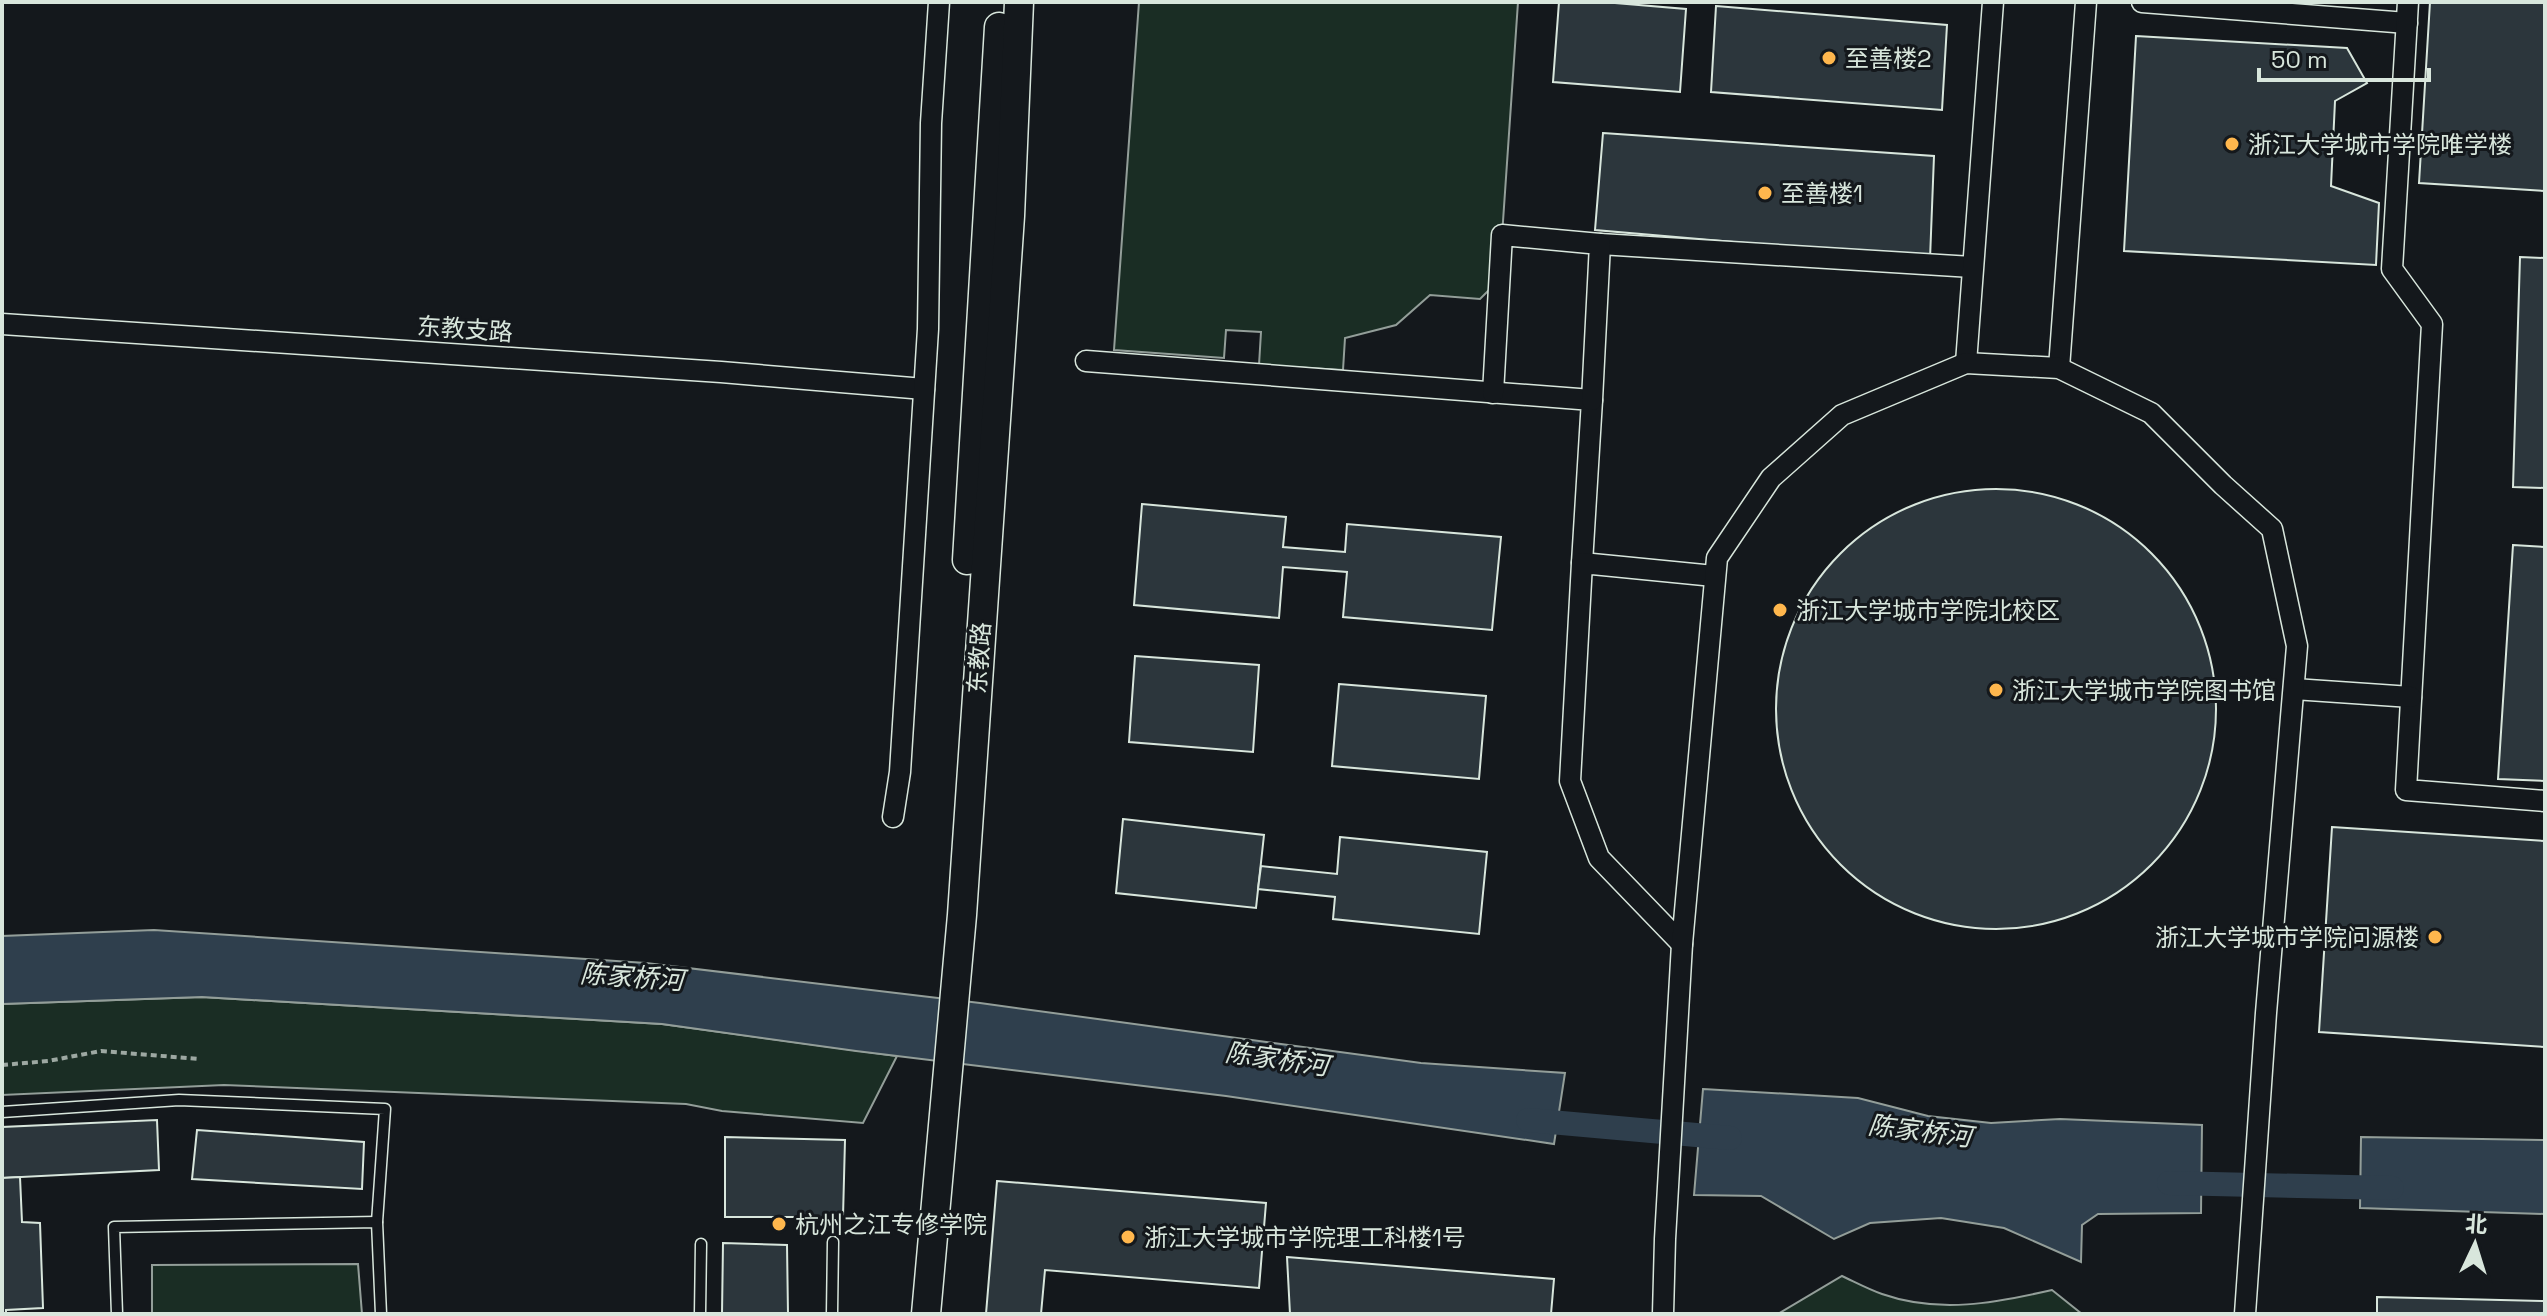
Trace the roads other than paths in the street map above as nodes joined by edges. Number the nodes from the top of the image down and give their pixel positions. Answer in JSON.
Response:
{"nodes":[{"id":1,"x":939,"y":2,"type":"edge"},
{"id":2,"x":1001,"y":2,"type":"edge"},
{"id":3,"x":1019,"y":2,"type":"edge"},
{"id":4,"x":1993,"y":2,"type":"edge"},
{"id":5,"x":2086,"y":2,"type":"edge"},
{"id":6,"x":2142,"y":2,"type":"edge"},
{"id":7,"x":2408,"y":2,"type":"edge"},
{"id":8,"x":2407,"y":23,"type":"junction"},
{"id":9,"x":1600,"y":244,"type":"junction"},
{"id":10,"x":1972,"y":267,"type":"junction"},
{"id":11,"x":2,"y":324,"type":"edge"},
{"id":12,"x":1086,"y":361,"type":"dead end"},
{"id":13,"x":1966,"y":363,"type":"junction"},
{"id":14,"x":2059,"y":368,"type":"junction"},
{"id":15,"x":924,"y":389,"type":"junction"},
{"id":16,"x":1493,"y":393,"type":"junction"},
{"id":17,"x":1592,"y":400,"type":"junction"},
{"id":18,"x":1582,"y":563,"type":"junction"},
{"id":19,"x":1714,"y":576,"type":"junction"},
{"id":20,"x":2294,"y":689,"type":"junction"},
{"id":21,"x":2411,"y":697,"type":"junction"},
{"id":22,"x":2545,"y":801,"type":"edge"},
{"id":23,"x":893,"y":817,"type":"dead end"},
{"id":24,"x":954,"y":916,"type":"junction"},
{"id":25,"x":1682,"y":944,"type":"junction"},
{"id":26,"x":2,"y":1112,"type":"edge"},
{"id":27,"x":932,"y":1144,"type":"junction"},
{"id":28,"x":377,"y":1222,"type":"junction"},
{"id":29,"x":833,"y":1242,"type":"dead end"},
{"id":30,"x":701,"y":1244,"type":"dead end"},
{"id":31,"x":117,"y":1314,"type":"edge"},
{"id":32,"x":381,"y":1314,"type":"edge"},
{"id":33,"x":700,"y":1314,"type":"edge"},
{"id":34,"x":832,"y":1314,"type":"edge"},
{"id":35,"x":910,"y":1314,"type":"edge"},
{"id":36,"x":926,"y":1314,"type":"edge"},
{"id":37,"x":1663,"y":1314,"type":"edge"},
{"id":38,"x":2245,"y":1314,"type":"edge"}],
"edges":[{"from":1,"to":15,"type":"street"},
{"from":2,"to":24,"type":"street","name":"东教路"},
{"from":3,"to":24,"type":"street","name":"东教路"},
{"from":4,"to":10,"type":"street"},
{"from":5,"to":14,"type":"street"},
{"from":6,"to":8,"type":"street"},
{"from":7,"to":8,"type":"street"},
{"from":8,"to":21,"type":"street"},
{"from":9,"to":10,"type":"street"},
{"from":9,"to":16,"type":"street"},
{"from":9,"to":17,"type":"street"},
{"from":10,"to":13,"type":"street"},
{"from":11,"to":15,"type":"street","name":"东教支路"},
{"from":12,"to":16,"type":"street"},
{"from":13,"to":14,"type":"street"},
{"from":13,"to":19,"type":"street"},
{"from":14,"to":20,"type":"street"},
{"from":15,"to":23,"type":"street"},
{"from":16,"to":17,"type":"street"},
{"from":17,"to":18,"type":"street"},
{"from":18,"to":19,"type":"street"},
{"from":18,"to":25,"type":"street"},
{"from":19,"to":25,"type":"street"},
{"from":20,"to":21,"type":"street"},
{"from":20,"to":38,"type":"street"},
{"from":21,"to":22,"type":"street"},
{"from":24,"to":27,"type":"street","name":"东教路"},
{"from":25,"to":37,"type":"street"},
{"from":26,"to":28,"type":"lane"},
{"from":27,"to":35,"type":"street","name":"东教路"},
{"from":27,"to":36,"type":"street","name":"东教路"},
{"from":28,"to":31,"type":"lane"},
{"from":28,"to":32,"type":"lane"},
{"from":29,"to":34,"type":"lane"},
{"from":30,"to":33,"type":"lane"}]}
